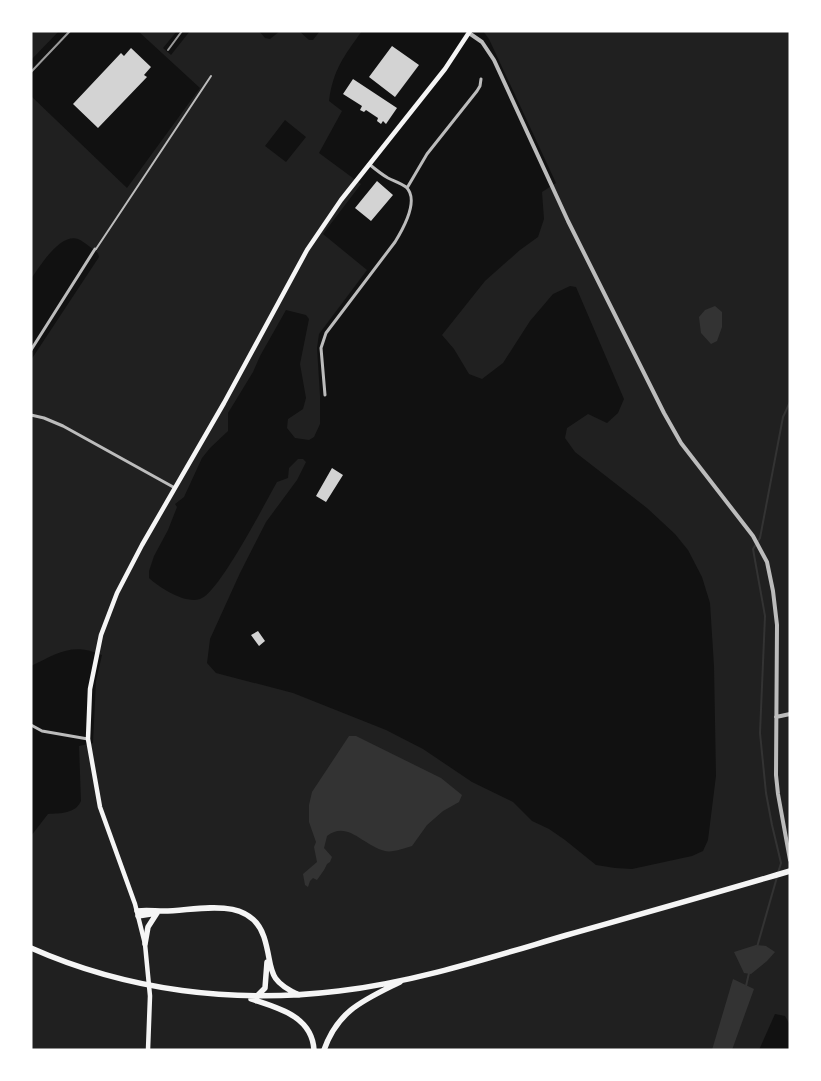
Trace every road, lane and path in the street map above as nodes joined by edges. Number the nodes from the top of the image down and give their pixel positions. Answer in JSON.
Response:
{"nodes":[{"id":1,"x":469,"y":32,"type":"edge"},
{"id":2,"x":211,"y":76,"type":"dead end"},
{"id":3,"x":481,"y":78,"type":"dead end"},
{"id":4,"x":369,"y":164,"type":"junction"},
{"id":5,"x":407,"y":188,"type":"junction"},
{"id":6,"x":95,"y":249,"type":"joint"},
{"id":7,"x":31,"y":350,"type":"edge"},
{"id":8,"x":325,"y":395,"type":"dead end"},
{"id":9,"x":31,"y":414,"type":"edge"},
{"id":10,"x":175,"y":488,"type":"junction"},
{"id":11,"x":790,"y":714,"type":"edge"},
{"id":12,"x":776,"y":717,"type":"junction"},
{"id":13,"x":31,"y":726,"type":"edge"},
{"id":14,"x":88,"y":739,"type":"junction"},
{"id":15,"x":790,"y":860,"type":"edge"},
{"id":16,"x":790,"y":871,"type":"edge"},
{"id":17,"x":164,"y":911,"type":"junction"},
{"id":18,"x":157,"y":913,"type":"junction"},
{"id":19,"x":138,"y":914,"type":"junction"},
{"id":20,"x":145,"y":944,"type":"junction"},
{"id":21,"x":31,"y":948,"type":"edge"},
{"id":22,"x":268,"y":960,"type":"junction"},
{"id":23,"x":408,"y":978,"type":"junction"},
{"id":24,"x":300,"y":995,"type":"junction"},
{"id":25,"x":244,"y":996,"type":"junction"},
{"id":26,"x":257,"y":996,"type":"junction"},
{"id":27,"x":148,"y":1050,"type":"edge"},
{"id":28,"x":314,"y":1050,"type":"edge"},
{"id":29,"x":324,"y":1050,"type":"edge"}],
"edges":[{"from":1,"to":4,"type":"main road"},
{"from":1,"to":12,"type":"street"},
{"from":2,"to":6,"type":"lane"},
{"from":3,"to":5,"type":"street"},
{"from":4,"to":5,"type":"street"},
{"from":4,"to":10,"type":"main road"},
{"from":5,"to":8,"type":"street"},
{"from":6,"to":7,"type":"street"},
{"from":9,"to":10,"type":"street"},
{"from":10,"to":14,"type":"main road"},
{"from":11,"to":12,"type":"street"},
{"from":12,"to":15,"type":"street"},
{"from":13,"to":14,"type":"street"},
{"from":14,"to":19,"type":"main road"},
{"from":16,"to":23,"type":"highway"},
{"from":17,"to":18,"type":"highway"},
{"from":17,"to":19,"type":"highway"},
{"from":17,"to":22,"type":"highway"},
{"from":18,"to":19,"type":"highway"},
{"from":18,"to":20,"type":"highway"},
{"from":19,"to":20,"type":"main road"},
{"from":20,"to":27,"type":"main road"},
{"from":21,"to":25,"type":"highway"},
{"from":22,"to":24,"type":"highway"},
{"from":22,"to":26,"type":"highway"},
{"from":23,"to":24,"type":"highway"},
{"from":23,"to":29,"type":"highway"},
{"from":24,"to":26,"type":"highway"},
{"from":25,"to":26,"type":"highway"},
{"from":25,"to":28,"type":"highway"}]}
